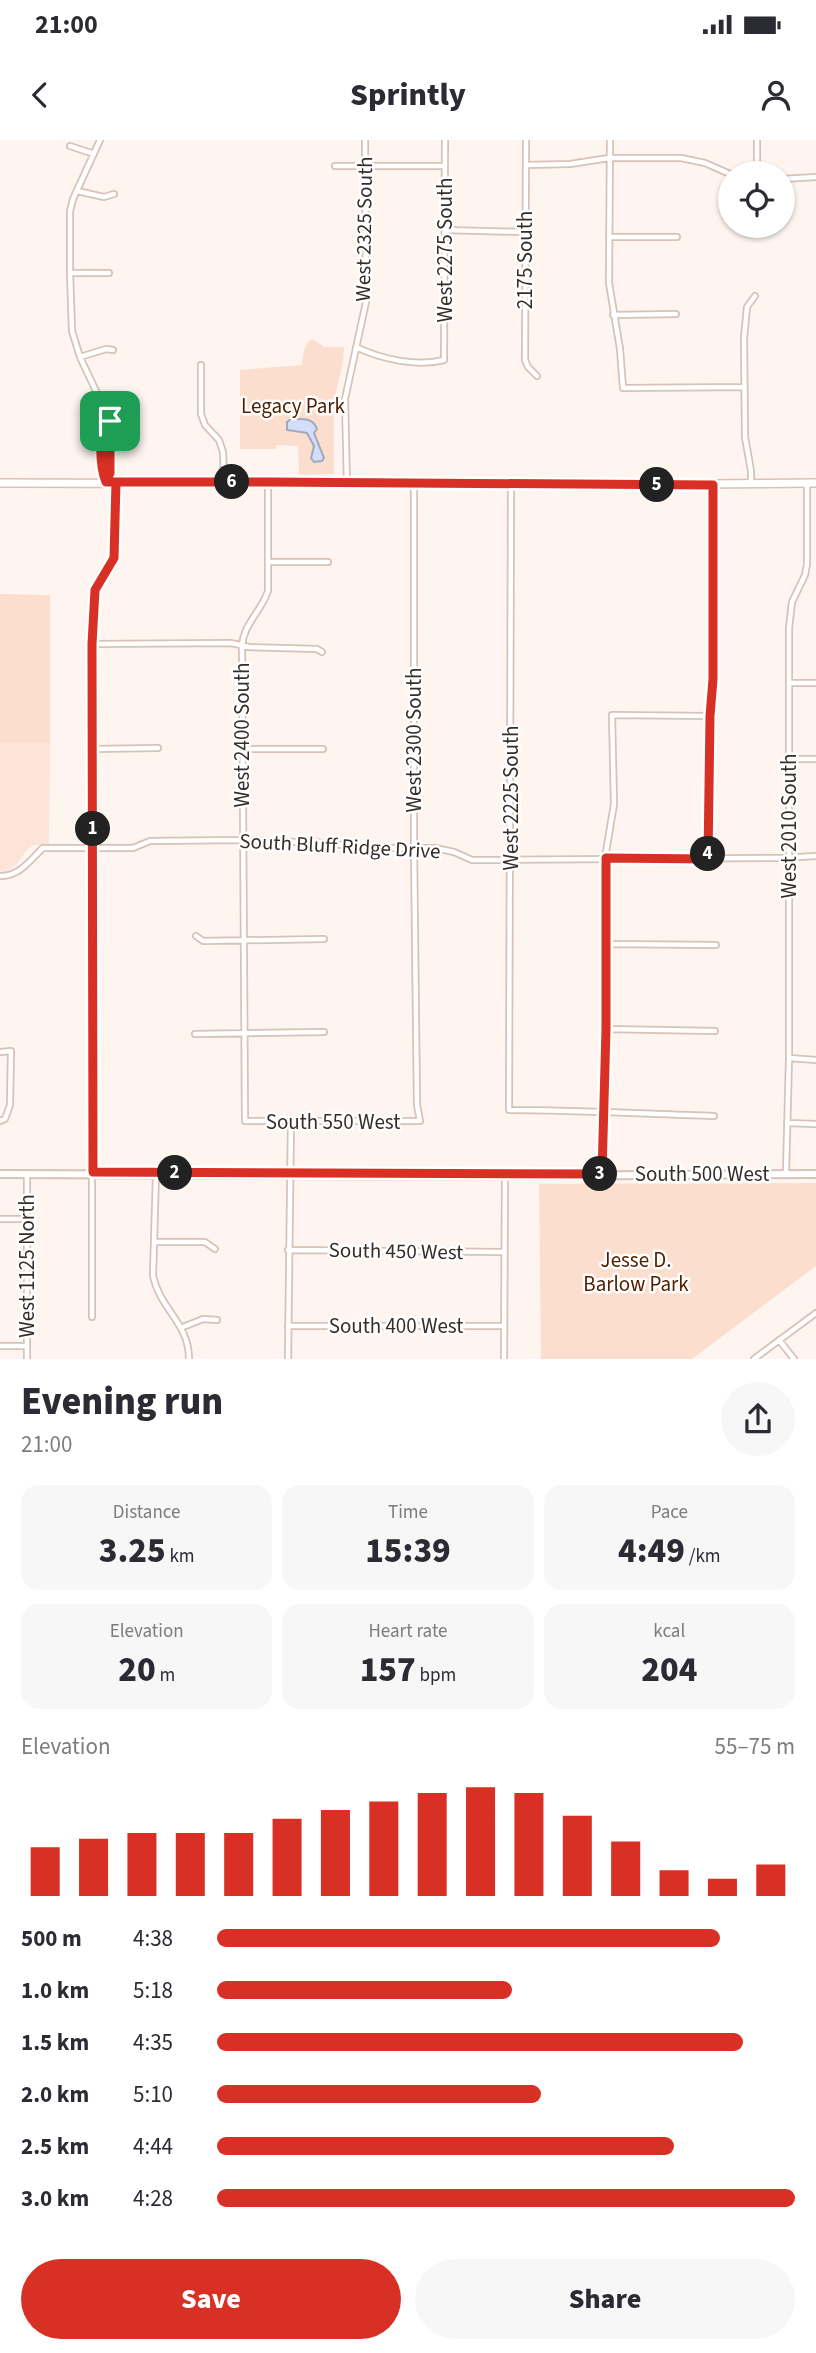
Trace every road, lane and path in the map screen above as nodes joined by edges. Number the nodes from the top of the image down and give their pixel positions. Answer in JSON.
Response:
{"nodes":[{"id":1,"x":100,"y":140,"type":"edge"},
{"id":2,"x":365,"y":140,"type":"edge"},
{"id":3,"x":445,"y":140,"type":"edge"},
{"id":4,"x":526,"y":140,"type":"edge"},
{"id":5,"x":610,"y":140,"type":"edge"},
{"id":6,"x":757,"y":140,"type":"edge"},
{"id":7,"x":70,"y":146,"type":"dead end"},
{"id":8,"x":94,"y":154,"type":"junction"},
{"id":9,"x":610,"y":158,"type":"junction"},
{"id":10,"x":757,"y":161,"type":"edge"},
{"id":11,"x":526,"y":165,"type":"junction"},
{"id":12,"x":335,"y":166,"type":"dead end"},
{"id":13,"x":445,"y":166,"type":"junction"},
{"id":14,"x":366,"y":168,"type":"junction"},
{"id":15,"x":718,"y":169,"type":"edge"},
{"id":16,"x":816,"y":177,"type":"edge"},
{"id":17,"x":795,"y":178,"type":"edge"},
{"id":18,"x":77,"y":191,"type":"junction"},
{"id":19,"x":114,"y":194,"type":"dead end"},
{"id":20,"x":445,"y":230,"type":"junction"},
{"id":21,"x":524,"y":232,"type":"junction"},
{"id":22,"x":609,"y":237,"type":"junction"},
{"id":23,"x":677,"y":237,"type":"dead end"},
{"id":24,"x":70,"y":273,"type":"junction"},
{"id":25,"x":109,"y":273,"type":"dead end"},
{"id":26,"x":755,"y":296,"type":"dead end"},
{"id":27,"x":676,"y":314,"type":"dead end"},
{"id":28,"x":613,"y":315,"type":"junction"},
{"id":29,"x":356,"y":347,"type":"junction"},
{"id":30,"x":113,"y":350,"type":"dead end"},
{"id":31,"x":80,"y":357,"type":"junction"},
{"id":32,"x":201,"y":365,"type":"dead end"},
{"id":33,"x":537,"y":376,"type":"dead end"},
{"id":34,"x":744,"y":387,"type":"junction"},
{"id":35,"x":106,"y":412,"type":"junction"},
{"id":36,"x":0,"y":482,"type":"edge"},
{"id":37,"x":106,"y":482,"type":"junction"},
{"id":38,"x":116,"y":482,"type":"junction"},
{"id":39,"x":224,"y":482,"type":"junction"},
{"id":40,"x":268,"y":482,"type":"junction"},
{"id":41,"x":807,"y":483,"type":"junction"},
{"id":42,"x":816,"y":483,"type":"edge"},
{"id":43,"x":347,"y":484,"type":"junction"},
{"id":44,"x":751,"y":484,"type":"junction"},
{"id":45,"x":414,"y":485,"type":"junction"},
{"id":46,"x":511,"y":485,"type":"junction"},
{"id":47,"x":713,"y":485,"type":"junction"},
{"id":48,"x":269,"y":562,"type":"junction"},
{"id":49,"x":328,"y":562,"type":"dead end"},
{"id":50,"x":92,"y":644,"type":"junction"},
{"id":51,"x":242,"y":647,"type":"junction"},
{"id":52,"x":322,"y":652,"type":"dead end"},
{"id":53,"x":789,"y":683,"type":"junction"},
{"id":54,"x":816,"y":683,"type":"edge"},
{"id":55,"x":710,"y":716,"type":"junction"},
{"id":56,"x":159,"y":748,"type":"dead end"},
{"id":57,"x":93,"y":749,"type":"junction"},
{"id":58,"x":242,"y":749,"type":"junction"},
{"id":59,"x":323,"y":749,"type":"dead end"},
{"id":60,"x":789,"y":759,"type":"junction"},
{"id":61,"x":816,"y":759,"type":"edge"},
{"id":62,"x":242,"y":840,"type":"junction"},
{"id":63,"x":92,"y":848,"type":"junction"},
{"id":64,"x":414,"y":848,"type":"junction"},
{"id":65,"x":816,"y":856,"type":"edge"},
{"id":66,"x":606,"y":858,"type":"junction"},
{"id":67,"x":789,"y":858,"type":"junction"},
{"id":68,"x":512,"y":859,"type":"junction"},
{"id":69,"x":708,"y":859,"type":"junction"},
{"id":70,"x":0,"y":876,"type":"edge"},
{"id":71,"x":196,"y":936,"type":"dead end"},
{"id":72,"x":243,"y":939,"type":"junction"},
{"id":73,"x":324,"y":939,"type":"dead end"},
{"id":74,"x":606,"y":944,"type":"junction"},
{"id":75,"x":716,"y":945,"type":"dead end"},
{"id":76,"x":606,"y":1029,"type":"junction"},
{"id":77,"x":715,"y":1031,"type":"dead end"},
{"id":78,"x":324,"y":1032,"type":"dead end"},
{"id":79,"x":195,"y":1034,"type":"dead end"},
{"id":80,"x":243,"y":1034,"type":"junction"},
{"id":81,"x":0,"y":1052,"type":"edge"},
{"id":82,"x":789,"y":1058,"type":"junction"},
{"id":83,"x":816,"y":1060,"type":"edge"},
{"id":84,"x":604,"y":1113,"type":"junction"},
{"id":85,"x":714,"y":1116,"type":"dead end"},
{"id":86,"x":291,"y":1120,"type":"junction"},
{"id":87,"x":245,"y":1121,"type":"joint"},
{"id":88,"x":421,"y":1121,"type":"joint"},
{"id":89,"x":0,"y":1122,"type":"edge"},
{"id":90,"x":787,"y":1123,"type":"junction"},
{"id":91,"x":816,"y":1124,"type":"edge"},
{"id":92,"x":93,"y":1172,"type":"junction"},
{"id":93,"x":27,"y":1173,"type":"junction"},
{"id":94,"x":156,"y":1173,"type":"junction"},
{"id":95,"x":786,"y":1173,"type":"junction"},
{"id":96,"x":0,"y":1174,"type":"edge"},
{"id":97,"x":290,"y":1174,"type":"junction"},
{"id":98,"x":602,"y":1174,"type":"junction"},
{"id":99,"x":816,"y":1174,"type":"edge"},
{"id":100,"x":505,"y":1175,"type":"junction"},
{"id":101,"x":0,"y":1219,"type":"edge"},
{"id":102,"x":27,"y":1219,"type":"junction"},
{"id":103,"x":154,"y":1242,"type":"junction"},
{"id":104,"x":215,"y":1249,"type":"dead end"},
{"id":105,"x":288,"y":1250,"type":"junction"},
{"id":106,"x":504,"y":1252,"type":"junction"},
{"id":107,"x":816,"y":1313,"type":"edge"},
{"id":108,"x":92,"y":1317,"type":"dead end"},
{"id":109,"x":217,"y":1320,"type":"dead end"},
{"id":110,"x":288,"y":1326,"type":"junction"},
{"id":111,"x":503,"y":1326,"type":"junction"},
{"id":112,"x":183,"y":1327,"type":"junction"},
{"id":113,"x":779,"y":1340,"type":"junction"},
{"id":114,"x":0,"y":1346,"type":"edge"},
{"id":115,"x":27,"y":1346,"type":"junction"},
{"id":116,"x":27,"y":1359,"type":"edge"},
{"id":117,"x":189,"y":1359,"type":"edge"},
{"id":118,"x":288,"y":1359,"type":"edge"},
{"id":119,"x":504,"y":1359,"type":"edge"},
{"id":120,"x":754,"y":1359,"type":"edge"},
{"id":121,"x":794,"y":1359,"type":"edge"}],
"edges":[{"from":1,"to":8,"type":"street"},
{"from":2,"to":14,"type":"street","name":"West 2325 South"},
{"from":3,"to":13,"type":"street","name":"West 2275 South"},
{"from":4,"to":11,"type":"street","name":"2175 South"},
{"from":5,"to":9,"type":"street"},
{"from":6,"to":10,"type":"street"},
{"from":7,"to":8,"type":"street"},
{"from":8,"to":18,"type":"street"},
{"from":9,"to":11,"type":"street"},
{"from":9,"to":15,"type":"street"},
{"from":9,"to":22,"type":"street"},
{"from":11,"to":21,"type":"street","name":"2175 South"},
{"from":12,"to":14,"type":"street"},
{"from":13,"to":14,"type":"street"},
{"from":13,"to":20,"type":"street","name":"West 2275 South"},
{"from":14,"to":29,"type":"street","name":"West 2325 South"},
{"from":16,"to":17,"type":"street"},
{"from":18,"to":19,"type":"street"},
{"from":18,"to":24,"type":"street"},
{"from":20,"to":21,"type":"street"},
{"from":20,"to":29,"type":"street","name":"West 2275 South"},
{"from":21,"to":33,"type":"street","name":"2175 South"},
{"from":22,"to":23,"type":"street"},
{"from":22,"to":28,"type":"street"},
{"from":24,"to":25,"type":"street"},
{"from":24,"to":31,"type":"street"},
{"from":26,"to":34,"type":"street"},
{"from":27,"to":28,"type":"street"},
{"from":28,"to":34,"type":"street"},
{"from":29,"to":43,"type":"street","name":"West 2325 South"},
{"from":30,"to":31,"type":"street"},
{"from":31,"to":35,"type":"street"},
{"from":32,"to":39,"type":"street"},
{"from":34,"to":44,"type":"street"},
{"from":35,"to":37,"type":"street"},
{"from":35,"to":37,"type":"street"},
{"from":36,"to":37,"type":"main road"},
{"from":37,"to":38,"type":"main road"},
{"from":38,"to":39,"type":"main road"},
{"from":38,"to":50,"type":"street"},
{"from":39,"to":40,"type":"main road"},
{"from":40,"to":43,"type":"main road"},
{"from":40,"to":48,"type":"street","name":"West 2400 South"},
{"from":41,"to":42,"type":"main road"},
{"from":41,"to":44,"type":"main road"},
{"from":41,"to":53,"type":"street","name":"West 2010 South"},
{"from":43,"to":45,"type":"main road"},
{"from":44,"to":47,"type":"main road"},
{"from":45,"to":46,"type":"main road"},
{"from":45,"to":64,"type":"street","name":"West 2300 South"},
{"from":46,"to":47,"type":"main road"},
{"from":46,"to":68,"type":"street","name":"West 2225 South"},
{"from":47,"to":55,"type":"street"},
{"from":48,"to":49,"type":"street"},
{"from":48,"to":51,"type":"street","name":"West 2400 South"},
{"from":50,"to":51,"type":"street"},
{"from":50,"to":57,"type":"street"},
{"from":51,"to":52,"type":"street"},
{"from":51,"to":58,"type":"street","name":"West 2400 South"},
{"from":53,"to":54,"type":"street"},
{"from":53,"to":60,"type":"street","name":"West 2010 South"},
{"from":55,"to":66,"type":"street"},
{"from":55,"to":69,"type":"street"},
{"from":56,"to":57,"type":"street"},
{"from":57,"to":63,"type":"street"},
{"from":58,"to":59,"type":"street"},
{"from":58,"to":62,"type":"street","name":"West 2400 South"},
{"from":60,"to":61,"type":"street"},
{"from":60,"to":67,"type":"street","name":"West 2010 South"},
{"from":62,"to":63,"type":"street","name":"South Bluff Ridge Drive"},
{"from":62,"to":64,"type":"street","name":"South Bluff Ridge Drive"},
{"from":62,"to":72,"type":"street","name":"West 2400 South"},
{"from":63,"to":70,"type":"street","name":"South Bluff Ridge Drive"},
{"from":63,"to":92,"type":"street"},
{"from":64,"to":68,"type":"street","name":"South Bluff Ridge Drive"},
{"from":64,"to":88,"type":"street","name":"West 2300 South"},
{"from":65,"to":67,"type":"street","name":"South Bluff Ridge Drive"},
{"from":66,"to":68,"type":"street","name":"South Bluff Ridge Drive"},
{"from":66,"to":69,"type":"street","name":"South Bluff Ridge Drive"},
{"from":66,"to":74,"type":"street"},
{"from":67,"to":69,"type":"street","name":"South Bluff Ridge Drive"},
{"from":67,"to":82,"type":"street","name":"West 2010 South"},
{"from":68,"to":84,"type":"street","name":"West 2225 South"},
{"from":71,"to":72,"type":"street"},
{"from":72,"to":73,"type":"street"},
{"from":72,"to":80,"type":"street","name":"West 2400 South"},
{"from":74,"to":75,"type":"street"},
{"from":74,"to":76,"type":"street"},
{"from":76,"to":77,"type":"street"},
{"from":76,"to":84,"type":"street"},
{"from":78,"to":80,"type":"street"},
{"from":79,"to":80,"type":"street"},
{"from":80,"to":87,"type":"street","name":"West 2400 South"},
{"from":81,"to":89,"type":"street"},
{"from":82,"to":83,"type":"street"},
{"from":82,"to":90,"type":"street","name":"West 2010 South"},
{"from":84,"to":85,"type":"street"},
{"from":84,"to":98,"type":"street"},
{"from":86,"to":87,"type":"street","name":"South 550 West"},
{"from":86,"to":88,"type":"street","name":"South 550 West"},
{"from":86,"to":97,"type":"street"},
{"from":90,"to":91,"type":"street"},
{"from":90,"to":95,"type":"street","name":"West 2010 South"},
{"from":92,"to":93,"type":"street","name":"South 500 West"},
{"from":92,"to":94,"type":"street","name":"South 500 West"},
{"from":92,"to":108,"type":"street"},
{"from":93,"to":96,"type":"street","name":"South 500 West"},
{"from":93,"to":102,"type":"street","name":"West 1125 North"},
{"from":94,"to":97,"type":"street","name":"South 500 West"},
{"from":94,"to":103,"type":"street"},
{"from":95,"to":98,"type":"street","name":"South 500 West"},
{"from":95,"to":99,"type":"street","name":"South 500 West"},
{"from":97,"to":100,"type":"street","name":"South 500 West"},
{"from":97,"to":105,"type":"street"},
{"from":98,"to":100,"type":"street","name":"South 500 West"},
{"from":100,"to":106,"type":"street"},
{"from":101,"to":102,"type":"street"},
{"from":102,"to":115,"type":"street","name":"West 1125 North"},
{"from":103,"to":104,"type":"street"},
{"from":103,"to":112,"type":"street"},
{"from":105,"to":106,"type":"street","name":"South 450 West"},
{"from":105,"to":110,"type":"street"},
{"from":106,"to":111,"type":"street"},
{"from":107,"to":113,"type":"street"},
{"from":109,"to":112,"type":"street"},
{"from":110,"to":111,"type":"street","name":"South 400 West"},
{"from":110,"to":118,"type":"street"},
{"from":111,"to":119,"type":"street"},
{"from":112,"to":117,"type":"street"},
{"from":113,"to":120,"type":"street"},
{"from":113,"to":121,"type":"street"},
{"from":114,"to":115,"type":"street"},
{"from":115,"to":116,"type":"street","name":"West 1125 North"}]}
